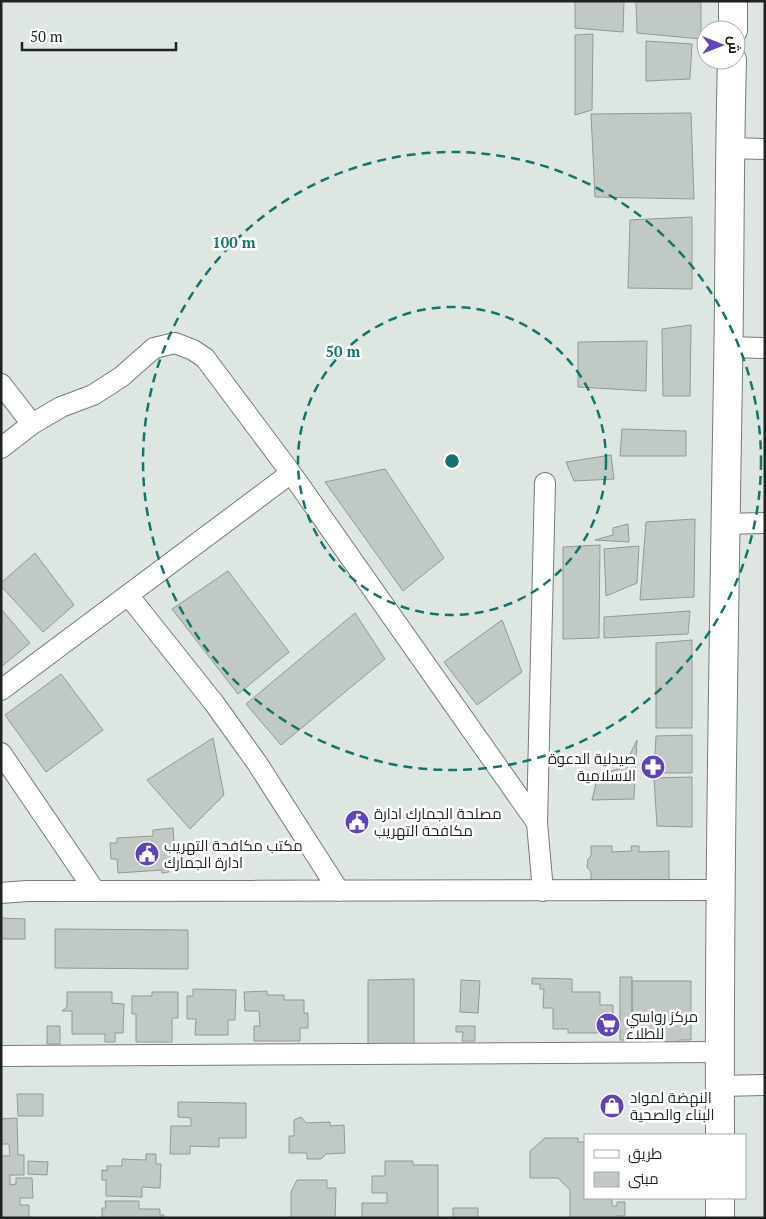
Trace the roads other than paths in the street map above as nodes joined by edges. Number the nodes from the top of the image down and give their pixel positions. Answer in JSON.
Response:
{"nodes":[{"id":1,"x":733,"y":1,"type":"edge"},
{"id":2,"x":732,"y":20,"type":"edge"},
{"id":3,"x":732,"y":70,"type":"edge"},
{"id":4,"x":729,"y":148,"type":"junction"},
{"id":5,"x":765,"y":149,"type":"edge"},
{"id":6,"x":728,"y":347,"type":"junction"},
{"id":7,"x":765,"y":348,"type":"edge"},
{"id":8,"x":1,"y":384,"type":"edge"},
{"id":9,"x":32,"y":424,"type":"junction"},
{"id":10,"x":1,"y":448,"type":"edge"},
{"id":11,"x":290,"y":473,"type":"junction"},
{"id":12,"x":545,"y":483,"type":"dead end"},
{"id":13,"x":765,"y":523,"type":"edge"},
{"id":14,"x":725,"y":524,"type":"junction"},
{"id":15,"x":128,"y":596,"type":"junction"},
{"id":16,"x":1,"y":690,"type":"edge"},
{"id":17,"x":1,"y":753,"type":"edge"},
{"id":18,"x":537,"y":823,"type":"junction"},
{"id":19,"x":721,"y":890,"type":"junction"},
{"id":20,"x":95,"y":891,"type":"junction"},
{"id":21,"x":340,"y":891,"type":"junction"},
{"id":22,"x":542,"y":891,"type":"junction"},
{"id":23,"x":1,"y":893,"type":"edge"},
{"id":24,"x":720,"y":1052,"type":"junction"},
{"id":25,"x":1,"y":1056,"type":"edge"},
{"id":26,"x":765,"y":1085,"type":"edge"},
{"id":27,"x":720,"y":1086,"type":"junction"},
{"id":28,"x":720,"y":1134,"type":"edge"},
{"id":29,"x":720,"y":1199,"type":"edge"},
{"id":30,"x":720,"y":1218,"type":"edge"}],
"edges":[{"from":1,"to":2,"type":"street"},
{"from":3,"to":4,"type":"street"},
{"from":4,"to":5,"type":"street"},
{"from":4,"to":6,"type":"street"},
{"from":6,"to":7,"type":"street"},
{"from":6,"to":14,"type":"street"},
{"from":8,"to":9,"type":"street"},
{"from":9,"to":10,"type":"street"},
{"from":9,"to":11,"type":"street"},
{"from":11,"to":15,"type":"street"},
{"from":11,"to":18,"type":"street"},
{"from":12,"to":18,"type":"street"},
{"from":13,"to":14,"type":"street"},
{"from":14,"to":19,"type":"street"},
{"from":15,"to":16,"type":"street"},
{"from":15,"to":21,"type":"street"},
{"from":17,"to":20,"type":"street"},
{"from":18,"to":22,"type":"street"},
{"from":19,"to":22,"type":"street"},
{"from":19,"to":24,"type":"street"},
{"from":20,"to":21,"type":"street"},
{"from":20,"to":23,"type":"street"},
{"from":21,"to":22,"type":"street"},
{"from":24,"to":25,"type":"street"},
{"from":24,"to":27,"type":"street"},
{"from":26,"to":27,"type":"street"},
{"from":27,"to":28,"type":"street"},
{"from":29,"to":30,"type":"street"}]}
